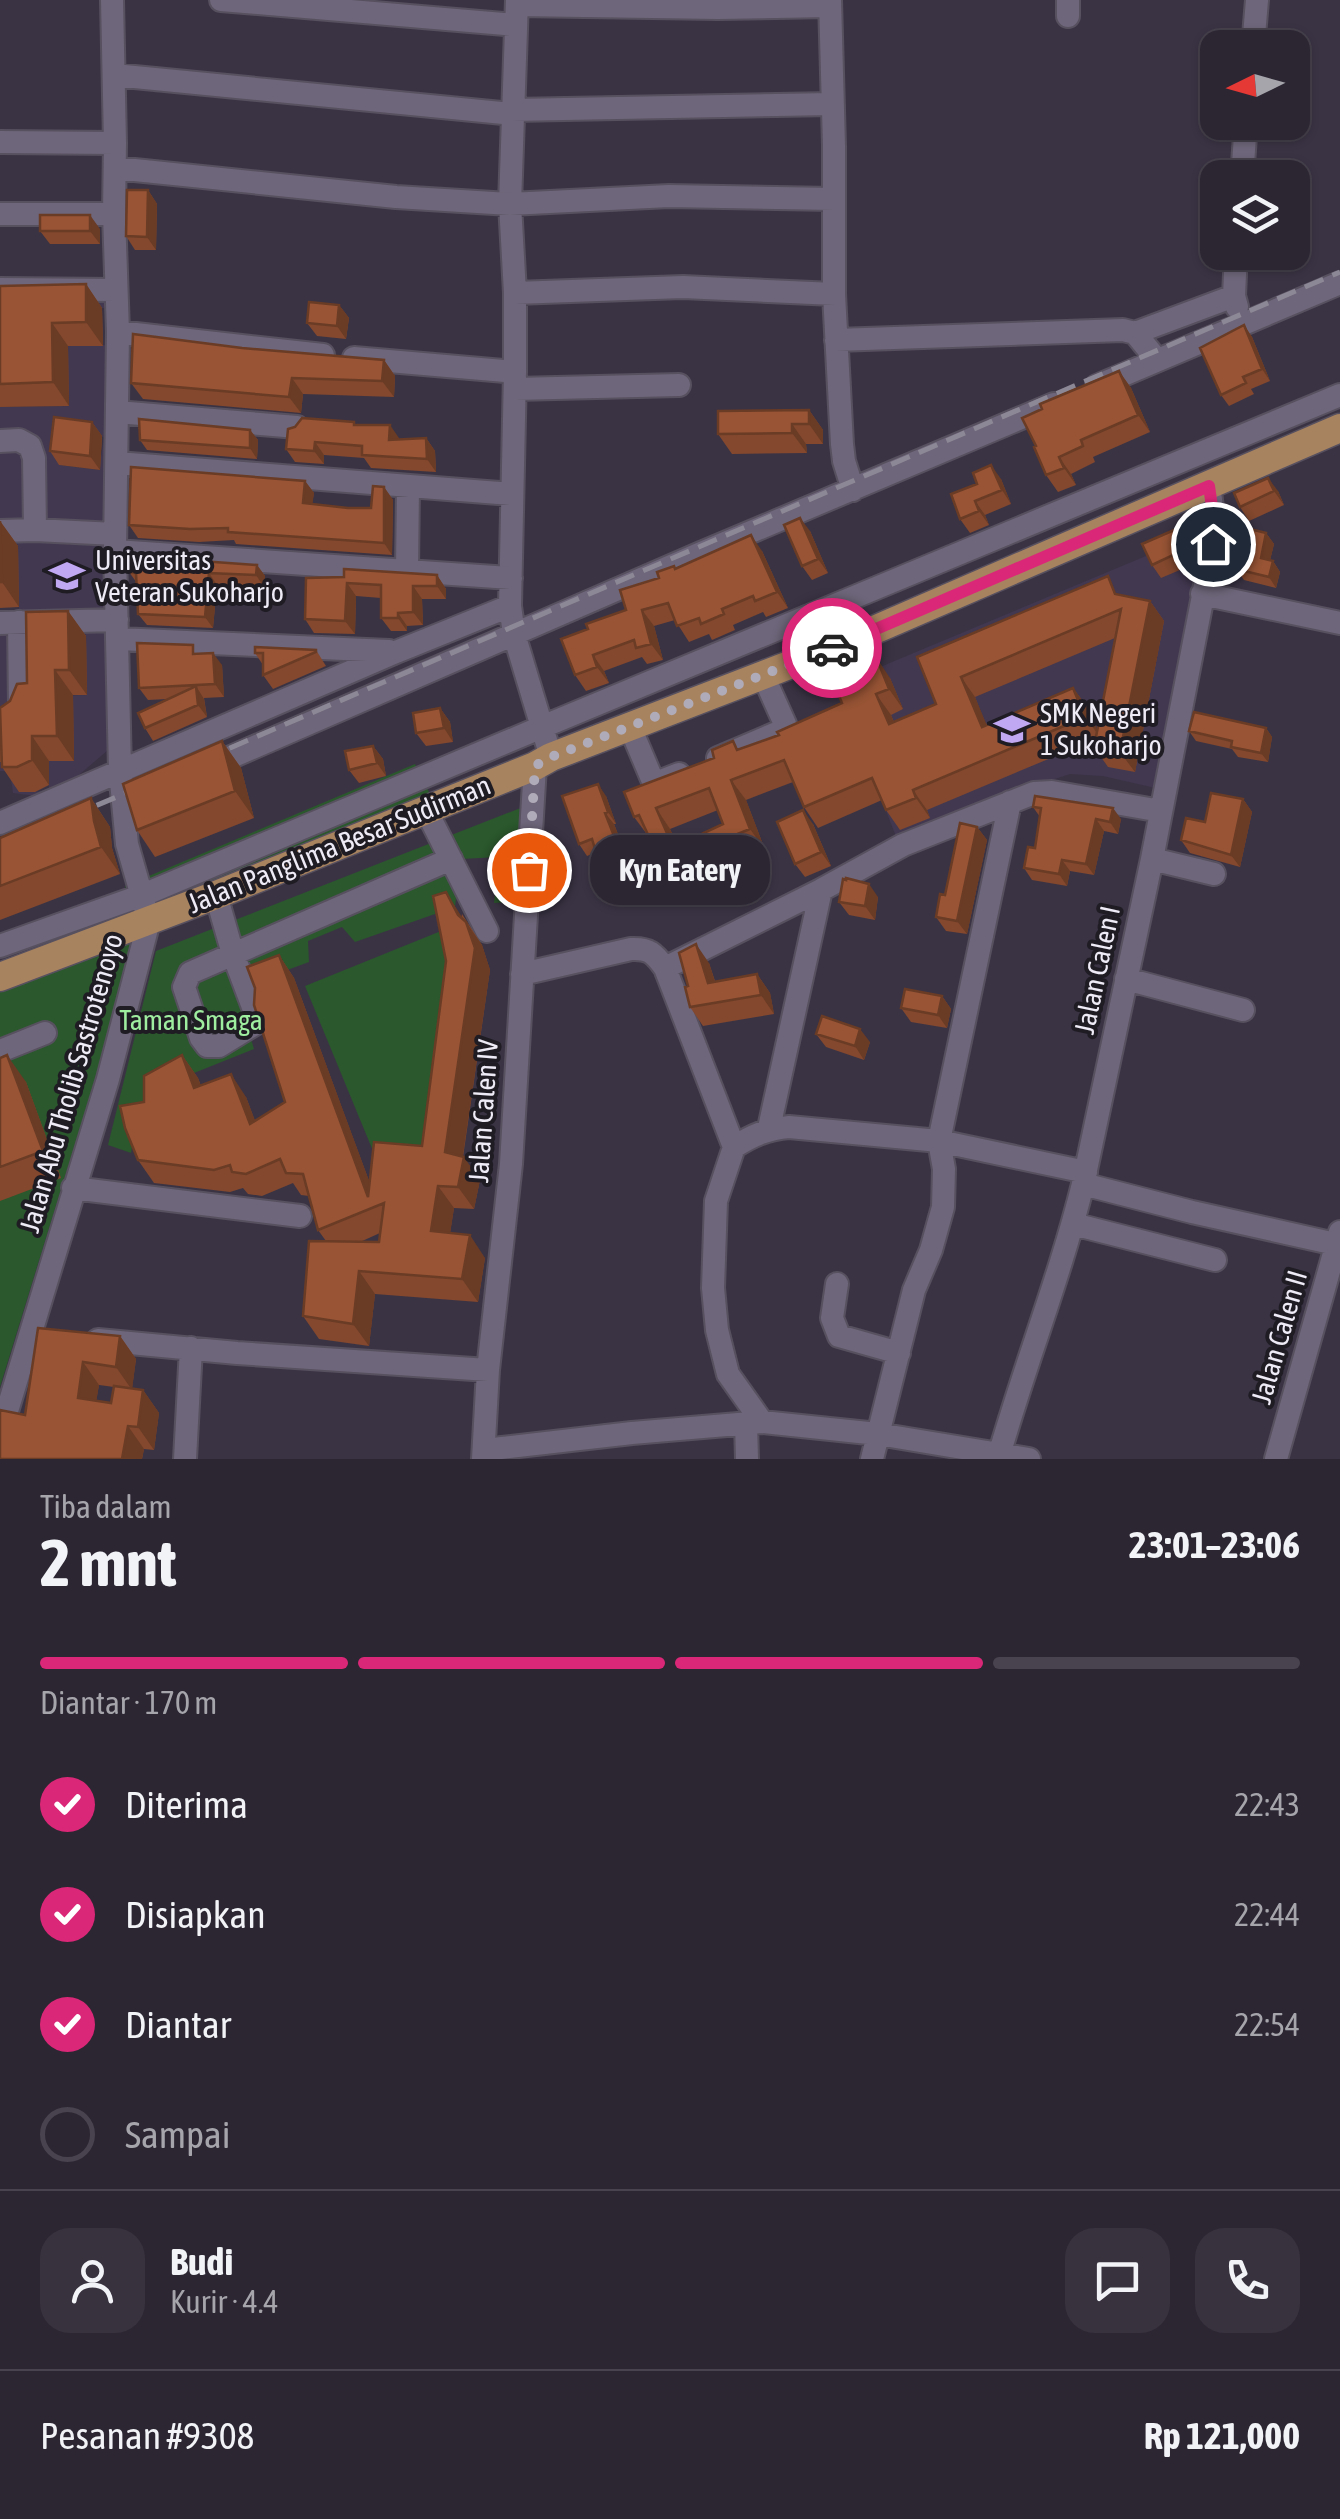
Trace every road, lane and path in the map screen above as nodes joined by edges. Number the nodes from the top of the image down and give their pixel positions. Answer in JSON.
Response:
{"nodes":[{"id":1,"x":112,"y":0,"type":"edge"},
{"id":2,"x":220,"y":0,"type":"edge"},
{"id":3,"x":1257,"y":0,"type":"edge"},
{"id":4,"x":830,"y":3,"type":"edge"},
{"id":5,"x":516,"y":10,"type":"edge"},
{"id":6,"x":1254,"y":30,"type":"edge"},
{"id":7,"x":114,"y":74,"type":"junction"},
{"id":8,"x":832,"y":104,"type":"junction"},
{"id":9,"x":512,"y":112,"type":"junction"},
{"id":10,"x":0,"y":142,"type":"edge"},
{"id":11,"x":115,"y":143,"type":"junction"},
{"id":12,"x":115,"y":168,"type":"junction"},
{"id":13,"x":834,"y":198,"type":"junction"},
{"id":14,"x":510,"y":204,"type":"junction"},
{"id":15,"x":0,"y":214,"type":"edge"},
{"id":16,"x":114,"y":214,"type":"junction"},
{"id":17,"x":1235,"y":270,"type":"edge"},
{"id":18,"x":1340,"y":283,"type":"edge"},
{"id":19,"x":0,"y":290,"type":"edge"},
{"id":20,"x":116,"y":290,"type":"junction"},
{"id":21,"x":516,"y":293,"type":"junction"},
{"id":22,"x":834,"y":294,"type":"junction"},
{"id":23,"x":1234,"y":296,"type":"junction"},
{"id":24,"x":1241,"y":325,"type":"junction"},
{"id":25,"x":118,"y":332,"type":"junction"},
{"id":26,"x":1135,"y":333,"type":"junction"},
{"id":27,"x":836,"y":340,"type":"junction"},
{"id":28,"x":1157,"y":360,"type":"junction"},
{"id":29,"x":515,"y":380,"type":"junction"},
{"id":30,"x":679,"y":385,"type":"dead end"},
{"id":31,"x":1340,"y":395,"type":"edge"},
{"id":32,"x":117,"y":412,"type":"junction"},
{"id":33,"x":297,"y":427,"type":"edge"},
{"id":34,"x":1340,"y":428,"type":"edge"},
{"id":35,"x":0,"y":441,"type":"edge"},
{"id":36,"x":117,"y":463,"type":"junction"},
{"id":37,"x":1209,"y":486,"type":"junction"},
{"id":38,"x":408,"y":487,"type":"junction"},
{"id":39,"x":853,"y":490,"type":"junction"},
{"id":40,"x":512,"y":494,"type":"junction"},
{"id":41,"x":35,"y":530,"type":"junction"},
{"id":42,"x":0,"y":531,"type":"edge"},
{"id":43,"x":115,"y":543,"type":"junction"},
{"id":44,"x":407,"y":571,"type":"junction"},
{"id":45,"x":511,"y":578,"type":"junction"},
{"id":46,"x":1202,"y":594,"type":"junction"},
{"id":47,"x":510,"y":606,"type":"junction"},
{"id":48,"x":10,"y":622,"type":"edge"},
{"id":49,"x":1340,"y":623,"type":"edge"},
{"id":50,"x":117,"y":629,"type":"junction"},
{"id":51,"x":514,"y":634,"type":"junction"},
{"id":52,"x":396,"y":652,"type":"junction"},
{"id":53,"x":762,"y":676,"type":"junction"},
{"id":54,"x":0,"y":722,"type":"edge"},
{"id":55,"x":542,"y":727,"type":"junction"},
{"id":56,"x":630,"y":727,"type":"junction"},
{"id":57,"x":543,"y":762,"type":"junction"},
{"id":58,"x":120,"y":771,"type":"junction"},
{"id":59,"x":194,"y":773,"type":"edge"},
{"id":60,"x":1010,"y":802,"type":"junction"},
{"id":61,"x":426,"y":810,"type":"junction"},
{"id":62,"x":1161,"y":811,"type":"junction"},
{"id":63,"x":0,"y":823,"type":"edge"},
{"id":64,"x":451,"y":859,"type":"junction"},
{"id":65,"x":1152,"y":859,"type":"junction"},
{"id":66,"x":1214,"y":874,"type":"dead end"},
{"id":67,"x":822,"y":890,"type":"junction"},
{"id":68,"x":216,"y":895,"type":"junction"},
{"id":69,"x":146,"y":908,"type":"junction"},
{"id":70,"x":487,"y":932,"type":"dead end"},
{"id":71,"x":0,"y":946,"type":"edge"},
{"id":72,"x":665,"y":968,"type":"junction"},
{"id":73,"x":522,"y":974,"type":"junction"},
{"id":74,"x":0,"y":977,"type":"edge"},
{"id":75,"x":1126,"y":979,"type":"junction"},
{"id":76,"x":1242,"y":1010,"type":"dead end"},
{"id":77,"x":45,"y":1033,"type":"dead end"},
{"id":78,"x":0,"y":1051,"type":"edge"},
{"id":79,"x":769,"y":1128,"type":"junction"},
{"id":80,"x":939,"y":1141,"type":"junction"},
{"id":81,"x":734,"y":1147,"type":"junction"},
{"id":82,"x":1084,"y":1178,"type":"junction"},
{"id":83,"x":73,"y":1188,"type":"junction"},
{"id":84,"x":300,"y":1216,"type":"dead end"},
{"id":85,"x":1073,"y":1224,"type":"junction"},
{"id":86,"x":1339,"y":1240,"type":"edge"},
{"id":87,"x":1215,"y":1260,"type":"dead end"},
{"id":88,"x":837,"y":1284,"type":"dead end"},
{"id":89,"x":84,"y":1338,"type":"edge"},
{"id":90,"x":191,"y":1348,"type":"junction"},
{"id":91,"x":900,"y":1353,"type":"junction"},
{"id":92,"x":488,"y":1370,"type":"junction"},
{"id":93,"x":754,"y":1422,"type":"junction"},
{"id":94,"x":0,"y":1434,"type":"edge"},
{"id":95,"x":878,"y":1434,"type":"junction"},
{"id":96,"x":483,"y":1455,"type":"edge"},
{"id":97,"x":999,"y":1457,"type":"edge"},
{"id":98,"x":185,"y":1459,"type":"edge"},
{"id":99,"x":747,"y":1459,"type":"edge"},
{"id":100,"x":872,"y":1459,"type":"edge"},
{"id":101,"x":1029,"y":1459,"type":"edge"},
{"id":102,"x":1276,"y":1459,"type":"edge"}],
"edges":[{"from":1,"to":7,"type":"street"},
{"from":2,"to":5,"type":"street"},
{"from":3,"to":6,"type":"street"},
{"from":4,"to":5,"type":"street"},
{"from":4,"to":8,"type":"street"},
{"from":5,"to":9,"type":"street"},
{"from":7,"to":9,"type":"street"},
{"from":7,"to":11,"type":"street"},
{"from":8,"to":9,"type":"street"},
{"from":8,"to":13,"type":"street"},
{"from":9,"to":14,"type":"street"},
{"from":10,"to":11,"type":"street"},
{"from":11,"to":12,"type":"street"},
{"from":12,"to":14,"type":"street"},
{"from":12,"to":16,"type":"street"},
{"from":13,"to":14,"type":"street"},
{"from":13,"to":22,"type":"street"},
{"from":14,"to":21,"type":"street"},
{"from":15,"to":16,"type":"street"},
{"from":16,"to":20,"type":"street"},
{"from":17,"to":23,"type":"street"},
{"from":18,"to":24,"type":"street"},
{"from":19,"to":20,"type":"street"},
{"from":20,"to":25,"type":"street"},
{"from":21,"to":22,"type":"street"},
{"from":21,"to":29,"type":"street"},
{"from":22,"to":27,"type":"street"},
{"from":23,"to":24,"type":"street"},
{"from":23,"to":26,"type":"street"},
{"from":24,"to":28,"type":"street"},
{"from":25,"to":29,"type":"street"},
{"from":25,"to":32,"type":"street"},
{"from":26,"to":27,"type":"street"},
{"from":26,"to":28,"type":"street"},
{"from":27,"to":39,"type":"street"},
{"from":28,"to":39,"type":"street"},
{"from":29,"to":30,"type":"street"},
{"from":29,"to":40,"type":"street"},
{"from":31,"to":55,"type":"street"},
{"from":32,"to":33,"type":"street"},
{"from":32,"to":36,"type":"street"},
{"from":34,"to":37,"type":"main road","name":"Jalan Panglima Besar Sudirman"},
{"from":35,"to":41,"type":"street"},
{"from":36,"to":38,"type":"street"},
{"from":36,"to":43,"type":"street"},
{"from":37,"to":46,"type":"street","name":"Jalan Calen I"},
{"from":37,"to":53,"type":"main road","name":"Jalan Panglima Besar Sudirman"},
{"from":38,"to":40,"type":"street"},
{"from":38,"to":44,"type":"street"},
{"from":39,"to":51,"type":"street"},
{"from":40,"to":45,"type":"street"},
{"from":41,"to":42,"type":"street"},
{"from":41,"to":43,"type":"street"},
{"from":43,"to":44,"type":"street"},
{"from":43,"to":50,"type":"street"},
{"from":44,"to":45,"type":"street"},
{"from":45,"to":47,"type":"street"},
{"from":46,"to":49,"type":"street"},
{"from":46,"to":62,"type":"street","name":"Jalan Calen I"},
{"from":47,"to":51,"type":"street"},
{"from":47,"to":52,"type":"street"},
{"from":48,"to":50,"type":"street"},
{"from":48,"to":54,"type":"street"},
{"from":50,"to":52,"type":"street"},
{"from":50,"to":58,"type":"street"},
{"from":51,"to":55,"type":"street"},
{"from":51,"to":59,"type":"street"},
{"from":52,"to":58,"type":"street"},
{"from":53,"to":56,"type":"main road","name":"Jalan Panglima Besar Sudirman"},
{"from":53,"to":56,"type":"street"},
{"from":55,"to":57,"type":"street"},
{"from":55,"to":69,"type":"street"},
{"from":56,"to":57,"type":"main road","name":"Jalan Panglima Besar Sudirman"},
{"from":57,"to":61,"type":"main road","name":"Jalan Panglima Besar Sudirman"},
{"from":57,"to":73,"type":"street","name":"Jalan Calen IV"},
{"from":58,"to":63,"type":"street"},
{"from":58,"to":69,"type":"street"},
{"from":60,"to":62,"type":"street"},
{"from":60,"to":67,"type":"street"},
{"from":60,"to":80,"type":"street"},
{"from":61,"to":64,"type":"street"},
{"from":61,"to":68,"type":"main road","name":"Jalan Panglima Besar Sudirman"},
{"from":62,"to":65,"type":"street","name":"Jalan Calen I"},
{"from":64,"to":68,"type":"street"},
{"from":64,"to":70,"type":"street"},
{"from":65,"to":66,"type":"street"},
{"from":65,"to":75,"type":"street","name":"Jalan Calen I"},
{"from":67,"to":72,"type":"street"},
{"from":67,"to":79,"type":"street"},
{"from":68,"to":69,"type":"main road","name":"Jalan Panglima Besar Sudirman"},
{"from":69,"to":71,"type":"street"},
{"from":69,"to":74,"type":"main road","name":"Jalan Panglima Besar Sudirman"},
{"from":69,"to":83,"type":"street","name":"Jalan Abu Tholib Sastrotenoyo"},
{"from":72,"to":73,"type":"street"},
{"from":72,"to":81,"type":"street"},
{"from":73,"to":92,"type":"street","name":"Jalan Calen IV"},
{"from":75,"to":76,"type":"street"},
{"from":75,"to":82,"type":"street","name":"Jalan Calen I"},
{"from":77,"to":78,"type":"street"},
{"from":79,"to":80,"type":"street"},
{"from":79,"to":81,"type":"street"},
{"from":80,"to":82,"type":"street"},
{"from":80,"to":91,"type":"street"},
{"from":81,"to":93,"type":"street"},
{"from":82,"to":85,"type":"street","name":"Jalan Calen I"},
{"from":82,"to":86,"type":"street"},
{"from":83,"to":84,"type":"street"},
{"from":83,"to":94,"type":"street","name":"Jalan Abu Tholib Sastrotenoyo"},
{"from":85,"to":87,"type":"street"},
{"from":85,"to":97,"type":"street","name":"Jalan Calen I"},
{"from":86,"to":102,"type":"street","name":"Jalan Calen II"},
{"from":88,"to":91,"type":"street"},
{"from":89,"to":90,"type":"street"},
{"from":90,"to":92,"type":"street"},
{"from":90,"to":98,"type":"street"},
{"from":91,"to":95,"type":"street"},
{"from":92,"to":96,"type":"street","name":"Jalan Calen IV"},
{"from":93,"to":95,"type":"street"},
{"from":93,"to":96,"type":"street"},
{"from":93,"to":99,"type":"street"},
{"from":95,"to":97,"type":"street"},
{"from":95,"to":100,"type":"street"},
{"from":97,"to":101,"type":"street"}]}
